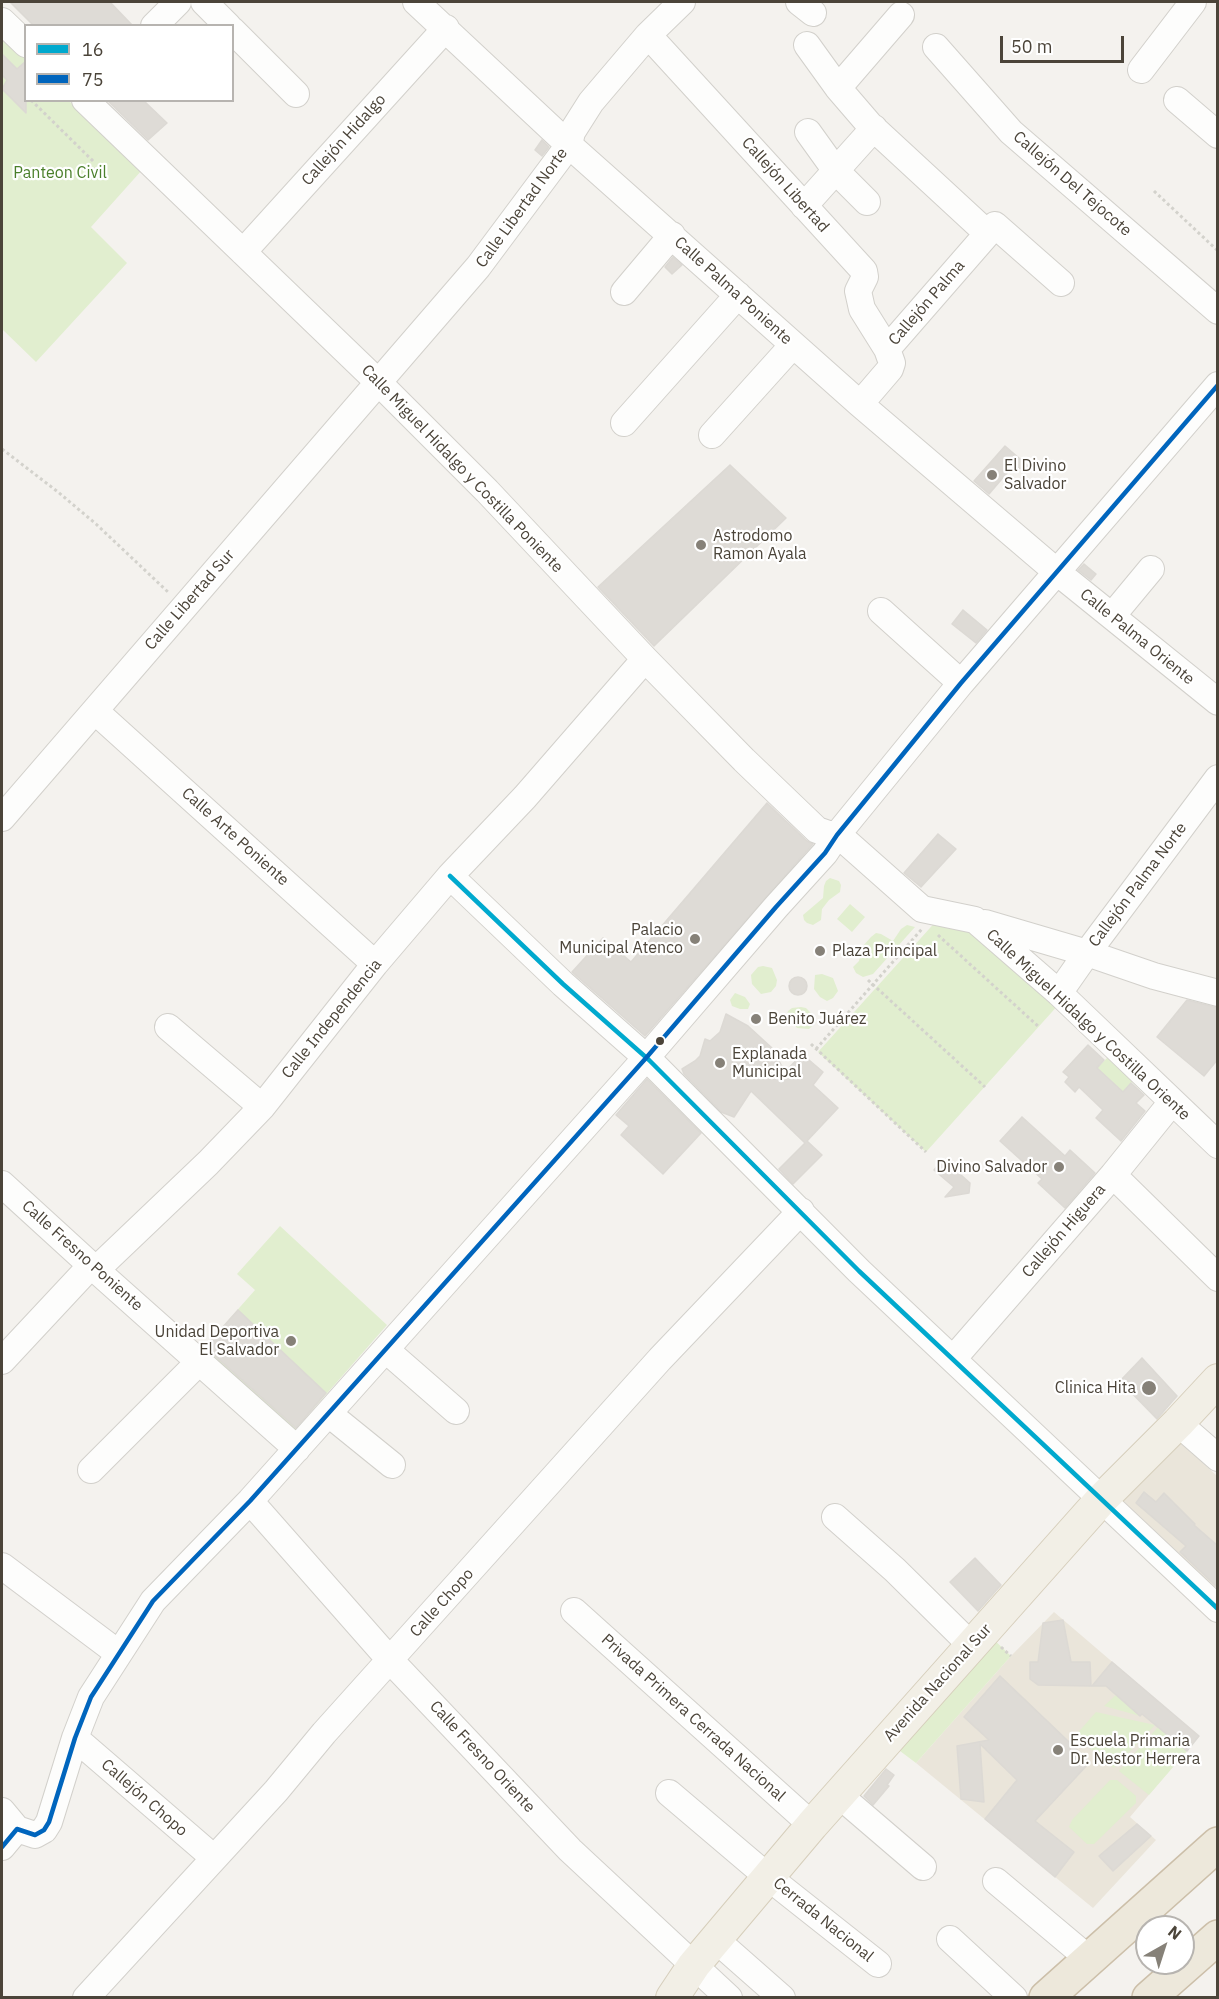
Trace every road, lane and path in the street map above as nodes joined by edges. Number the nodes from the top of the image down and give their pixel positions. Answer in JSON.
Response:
{"nodes":[{"id":1,"x":178,"y":2,"type":"edge"},
{"id":2,"x":204,"y":2,"type":"edge"},
{"id":3,"x":416,"y":2,"type":"edge"},
{"id":4,"x":682,"y":2,"type":"edge"},
{"id":5,"x":1193,"y":2,"type":"edge"},
{"id":6,"x":901,"y":15,"type":"dead end"},
{"id":7,"x":2,"y":21,"type":"edge"},
{"id":8,"x":156,"y":24,"type":"edge"},
{"id":9,"x":226,"y":24,"type":"edge"},
{"id":10,"x":446,"y":28,"type":"junction"},
{"id":11,"x":234,"y":32,"type":"edge"},
{"id":12,"x":648,"y":36,"type":"junction"},
{"id":13,"x":24,"y":42,"type":"edge"},
{"id":14,"x":807,"y":45,"type":"dead end"},
{"id":15,"x":936,"y":47,"type":"dead end"},
{"id":16,"x":1141,"y":70,"type":"dead end"},
{"id":17,"x":838,"y":88,"type":"junction"},
{"id":18,"x":296,"y":94,"type":"dead end"},
{"id":19,"x":1177,"y":100,"type":"dead end"},
{"id":20,"x":33,"y":102,"type":"edge"},
{"id":21,"x":87,"y":102,"type":"edge"},
{"id":22,"x":874,"y":128,"type":"junction"},
{"id":23,"x":808,"y":132,"type":"dead end"},
{"id":24,"x":1218,"y":135,"type":"edge"},
{"id":25,"x":569,"y":144,"type":"junction"},
{"id":26,"x":94,"y":162,"type":"dead end"},
{"id":27,"x":836,"y":171,"type":"junction"},
{"id":28,"x":1154,"y":191,"type":"dead end"},
{"id":29,"x":867,"y":202,"type":"dead end"},
{"id":30,"x":804,"y":206,"type":"junction"},
{"id":31,"x":987,"y":233,"type":"junction"},
{"id":32,"x":672,"y":235,"type":"junction"},
{"id":33,"x":1218,"y":251,"type":"edge"},
{"id":34,"x":243,"y":252,"type":"junction"},
{"id":35,"x":1061,"y":283,"type":"dead end"},
{"id":36,"x":624,"y":292,"type":"dead end"},
{"id":37,"x":738,"y":295,"type":"junction"},
{"id":38,"x":1218,"y":311,"type":"edge"},
{"id":39,"x":793,"y":345,"type":"junction"},
{"id":40,"x":886,"y":349,"type":"junction"},
{"id":41,"x":378,"y":382,"type":"junction"},
{"id":42,"x":1218,"y":385,"type":"edge"},
{"id":43,"x":860,"y":404,"type":"junction"},
{"id":44,"x":624,"y":423,"type":"dead end"},
{"id":45,"x":712,"y":435,"type":"dead end"},
{"id":46,"x":2,"y":449,"type":"edge"},
{"id":47,"x":1151,"y":569,"type":"dead end"},
{"id":48,"x":1057,"y":572,"type":"junction"},
{"id":49,"x":184,"y":607,"type":"junction"},
{"id":50,"x":881,"y":611,"type":"dead end"},
{"id":51,"x":1112,"y":616,"type":"junction"},
{"id":52,"x":645,"y":659,"type":"junction"},
{"id":53,"x":961,"y":683,"type":"junction"},
{"id":54,"x":1218,"y":702,"type":"edge"},
{"id":55,"x":95,"y":711,"type":"junction"},
{"id":56,"x":1218,"y":778,"type":"edge"},
{"id":57,"x":10,"y":790,"type":"edge"},
{"id":58,"x":2,"y":818,"type":"edge"},
{"id":59,"x":837,"y":836,"type":"junction"},
{"id":60,"x":450,"y":876,"type":"junction"},
{"id":61,"x":975,"y":920,"type":"junction"},
{"id":62,"x":927,"y":923,"type":"dead end"},
{"id":63,"x":931,"y":928,"type":"dead end"},
{"id":64,"x":1087,"y":953,"type":"junction"},
{"id":65,"x":375,"y":964,"type":"junction"},
{"id":66,"x":868,"y":980,"type":"dead end"},
{"id":67,"x":873,"y":984,"type":"junction"},
{"id":68,"x":1059,"y":993,"type":"junction"},
{"id":69,"x":1218,"y":993,"type":"edge"},
{"id":70,"x":168,"y":1027,"type":"dead end"},
{"id":71,"x":1039,"y":1027,"type":"dead end"},
{"id":72,"x":811,"y":1044,"type":"dead end"},
{"id":73,"x":816,"y":1049,"type":"junction"},
{"id":74,"x":646,"y":1058,"type":"junction"},
{"id":75,"x":985,"y":1086,"type":"dead end"},
{"id":76,"x":1172,"y":1102,"type":"junction"},
{"id":77,"x":262,"y":1107,"type":"junction"},
{"id":78,"x":1218,"y":1144,"type":"edge"},
{"id":79,"x":926,"y":1152,"type":"dead end"},
{"id":80,"x":1113,"y":1174,"type":"junction"},
{"id":81,"x":2,"y":1184,"type":"edge"},
{"id":82,"x":801,"y":1211,"type":"junction"},
{"id":83,"x":94,"y":1269,"type":"junction"},
{"id":84,"x":1218,"y":1278,"type":"edge"},
{"id":85,"x":386,"y":1350,"type":"junction"},
{"id":86,"x":953,"y":1359,"type":"junction"},
{"id":87,"x":2,"y":1361,"type":"edge"},
{"id":88,"x":200,"y":1361,"type":"junction"},
{"id":89,"x":1218,"y":1380,"type":"edge"},
{"id":90,"x":456,"y":1411,"type":"dead end"},
{"id":91,"x":329,"y":1414,"type":"junction"},
{"id":92,"x":1178,"y":1423,"type":"junction"},
{"id":93,"x":297,"y":1449,"type":"junction"},
{"id":94,"x":1218,"y":1458,"type":"edge"},
{"id":95,"x":392,"y":1465,"type":"dead end"},
{"id":96,"x":90,"y":1470,"type":"dead end"},
{"id":97,"x":1101,"y":1500,"type":"junction"},
{"id":98,"x":250,"y":1501,"type":"junction"},
{"id":99,"x":835,"y":1517,"type":"dead end"},
{"id":100,"x":2,"y":1566,"type":"edge"},
{"id":101,"x":1218,"y":1609,"type":"edge"},
{"id":102,"x":574,"y":1611,"type":"dead end"},
{"id":103,"x":972,"y":1646,"type":"junction"},
{"id":104,"x":118,"y":1653,"type":"junction"},
{"id":105,"x":390,"y":1660,"type":"junction"},
{"id":106,"x":75,"y":1738,"type":"junction"},
{"id":107,"x":669,"y":1793,"type":"dead end"},
{"id":108,"x":839,"y":1795,"type":"junction"},
{"id":109,"x":812,"y":1825,"type":"junction"},
{"id":110,"x":7,"y":1829,"type":"edge"},
{"id":111,"x":1218,"y":1844,"type":"edge"},
{"id":112,"x":214,"y":1858,"type":"junction"},
{"id":113,"x":923,"y":1867,"type":"dead end"},
{"id":114,"x":768,"y":1876,"type":"junction"},
{"id":115,"x":996,"y":1881,"type":"dead end"},
{"id":116,"x":1218,"y":1937,"type":"edge"},
{"id":117,"x":716,"y":1939,"type":"junction"},
{"id":118,"x":950,"y":1940,"type":"dead end"},
{"id":119,"x":1089,"y":1959,"type":"junction"},
{"id":120,"x":879,"y":1964,"type":"dead end"},
{"id":121,"x":694,"y":1965,"type":"junction"},
{"id":122,"x":86,"y":1998,"type":"edge"},
{"id":123,"x":672,"y":1998,"type":"edge"},
{"id":124,"x":729,"y":1998,"type":"edge"},
{"id":125,"x":782,"y":1998,"type":"edge"},
{"id":126,"x":1014,"y":1998,"type":"edge"},
{"id":127,"x":1046,"y":1998,"type":"edge"},
{"id":128,"x":1149,"y":1998,"type":"edge"}],
"edges":[{"from":1,"to":8,"type":"street"},
{"from":2,"to":9,"type":"street"},
{"from":3,"to":10,"type":"street","name":"Calle Palma Poniente"},
{"from":4,"to":12,"type":"street","name":"Calle Libertad Norte"},
{"from":5,"to":16,"type":"street"},
{"from":6,"to":17,"type":"street"},
{"from":7,"to":13,"type":"street"},
{"from":10,"to":25,"type":"street","name":"Calle Palma Poniente"},
{"from":10,"to":34,"type":"street","name":"Callejón Hidalgo"},
{"from":11,"to":18,"type":"street"},
{"from":12,"to":25,"type":"street","name":"Calle Libertad Norte"},
{"from":12,"to":30,"type":"street","name":"Callejón Libertad"},
{"from":14,"to":17,"type":"street"},
{"from":15,"to":38,"type":"street","name":"Callejón Del Tejocote"},
{"from":17,"to":22,"type":"street"},
{"from":19,"to":24,"type":"street"},
{"from":20,"to":26,"type":"path"},
{"from":21,"to":34,"type":"street","name":"Calle Miguel Hidalgo y Costilla Poniente"},
{"from":22,"to":27,"type":"street"},
{"from":22,"to":31,"type":"street"},
{"from":23,"to":27,"type":"street"},
{"from":25,"to":32,"type":"street","name":"Calle Palma Poniente"},
{"from":25,"to":41,"type":"street","name":"Calle Libertad Norte"},
{"from":27,"to":29,"type":"street"},
{"from":27,"to":30,"type":"street"},
{"from":28,"to":33,"type":"path"},
{"from":30,"to":40,"type":"street","name":"Callejón Libertad"},
{"from":31,"to":35,"type":"street"},
{"from":31,"to":40,"type":"street","name":"Callejón Palma"},
{"from":32,"to":36,"type":"street"},
{"from":32,"to":37,"type":"street","name":"Calle Palma Poniente"},
{"from":34,"to":41,"type":"street","name":"Calle Miguel Hidalgo y Costilla Poniente"},
{"from":37,"to":39,"type":"street","name":"Calle Palma Poniente"},
{"from":37,"to":44,"type":"street"},
{"from":39,"to":43,"type":"street","name":"Calle Palma Poniente"},
{"from":39,"to":45,"type":"street"},
{"from":40,"to":43,"type":"street","name":"Callejón Palma"},
{"from":41,"to":49,"type":"street","name":"Calle Libertad Sur"},
{"from":41,"to":52,"type":"street","name":"Calle Miguel Hidalgo y Costilla Poniente"},
{"from":42,"to":48,"type":"street"},
{"from":43,"to":48,"type":"street","name":"Calle Palma Poniente"},
{"from":46,"to":49,"type":"path"},
{"from":47,"to":51,"type":"street"},
{"from":48,"to":51,"type":"street","name":"Calle Palma Oriente"},
{"from":48,"to":53,"type":"street"},
{"from":49,"to":55,"type":"street","name":"Calle Libertad Sur"},
{"from":50,"to":53,"type":"street"},
{"from":51,"to":54,"type":"street","name":"Calle Palma Oriente"},
{"from":52,"to":59,"type":"street","name":"Calle Miguel Hidalgo y Costilla Poniente"},
{"from":52,"to":60,"type":"street","name":"Calle Independencia"},
{"from":53,"to":59,"type":"street"},
{"from":55,"to":57,"type":"street","name":"Calle Libertad Sur"},
{"from":55,"to":65,"type":"street","name":"Calle Arte Poniente"},
{"from":56,"to":64,"type":"street","name":"Callejón Palma Norte"},
{"from":57,"to":58,"type":"street","name":"Calle Libertad Sur"},
{"from":59,"to":61,"type":"street","name":"Calle Miguel Hidalgo y Costilla Oriente"},
{"from":59,"to":74,"type":"street"},
{"from":60,"to":65,"type":"street","name":"Calle Independencia"},
{"from":60,"to":74,"type":"street"},
{"from":61,"to":64,"type":"street"},
{"from":61,"to":68,"type":"street","name":"Calle Miguel Hidalgo y Costilla Oriente"},
{"from":62,"to":67,"type":"path"},
{"from":63,"to":71,"type":"path"},
{"from":64,"to":68,"type":"street","name":"Callejón Palma Norte"},
{"from":64,"to":69,"type":"street"},
{"from":65,"to":77,"type":"street","name":"Calle Independencia"},
{"from":66,"to":67,"type":"path"},
{"from":67,"to":73,"type":"path"},
{"from":67,"to":75,"type":"path"},
{"from":68,"to":76,"type":"street","name":"Calle Miguel Hidalgo y Costilla Oriente"},
{"from":70,"to":77,"type":"street"},
{"from":72,"to":73,"type":"path"},
{"from":73,"to":79,"type":"path"},
{"from":74,"to":82,"type":"street"},
{"from":74,"to":85,"type":"street"},
{"from":76,"to":78,"type":"street","name":"Calle Miguel Hidalgo y Costilla Oriente"},
{"from":76,"to":80,"type":"street","name":"Callejón Higuera"},
{"from":77,"to":83,"type":"street","name":"Calle Independencia"},
{"from":80,"to":84,"type":"street"},
{"from":80,"to":86,"type":"street","name":"Callejón Higuera"},
{"from":81,"to":83,"type":"street","name":"Calle Fresno Poniente"},
{"from":82,"to":86,"type":"street"},
{"from":82,"to":105,"type":"street","name":"Calle Chopo"},
{"from":83,"to":87,"type":"street","name":"Calle Independencia"},
{"from":83,"to":88,"type":"street","name":"Calle Fresno Poniente"},
{"from":85,"to":90,"type":"street"},
{"from":85,"to":91,"type":"street"},
{"from":86,"to":97,"type":"street"},
{"from":88,"to":93,"type":"street","name":"Calle Fresno Poniente"},
{"from":88,"to":96,"type":"street"},
{"from":89,"to":92,"type":"main road","name":"Avenida Nacional Sur"},
{"from":91,"to":93,"type":"street"},
{"from":91,"to":95,"type":"street"},
{"from":92,"to":94,"type":"street"},
{"from":92,"to":97,"type":"main road","name":"Avenida Nacional Sur"},
{"from":93,"to":98,"type":"street"},
{"from":97,"to":101,"type":"street"},
{"from":97,"to":103,"type":"main road","name":"Avenida Nacional Sur"},
{"from":98,"to":104,"type":"street"},
{"from":98,"to":105,"type":"street","name":"Calle Fresno Oriente"},
{"from":99,"to":103,"type":"street"},
{"from":100,"to":104,"type":"street"},
{"from":102,"to":109,"type":"street","name":"Privada Primera Cerrada Nacional"},
{"from":103,"to":108,"type":"main road","name":"Avenida Nacional Sur"},
{"from":104,"to":106,"type":"street"},
{"from":105,"to":112,"type":"street","name":"Calle Chopo"},
{"from":105,"to":121,"type":"street","name":"Calle Fresno Oriente"},
{"from":106,"to":110,"type":"street"},
{"from":106,"to":112,"type":"street","name":"Callejón Chopo"},
{"from":107,"to":114,"type":"street","name":"Cerrada Nacional"},
{"from":108,"to":109,"type":"main road","name":"Avenida Nacional Sur"},
{"from":108,"to":113,"type":"street"},
{"from":109,"to":114,"type":"main road","name":"Avenida Nacional Sur"},
{"from":111,"to":119,"type":"highway"},
{"from":112,"to":122,"type":"street","name":"Calle Chopo"},
{"from":114,"to":117,"type":"main road","name":"Avenida Nacional Sur"},
{"from":114,"to":120,"type":"street","name":"Cerrada Nacional"},
{"from":115,"to":119,"type":"street"},
{"from":116,"to":128,"type":"highway"},
{"from":117,"to":121,"type":"main road","name":"Avenida Nacional Sur"},
{"from":117,"to":125,"type":"street"},
{"from":118,"to":126,"type":"street"},
{"from":119,"to":127,"type":"highway"},
{"from":121,"to":123,"type":"main road","name":"Avenida Nacional Sur"},
{"from":121,"to":124,"type":"street","name":"Calle Fresno Oriente"}]}
